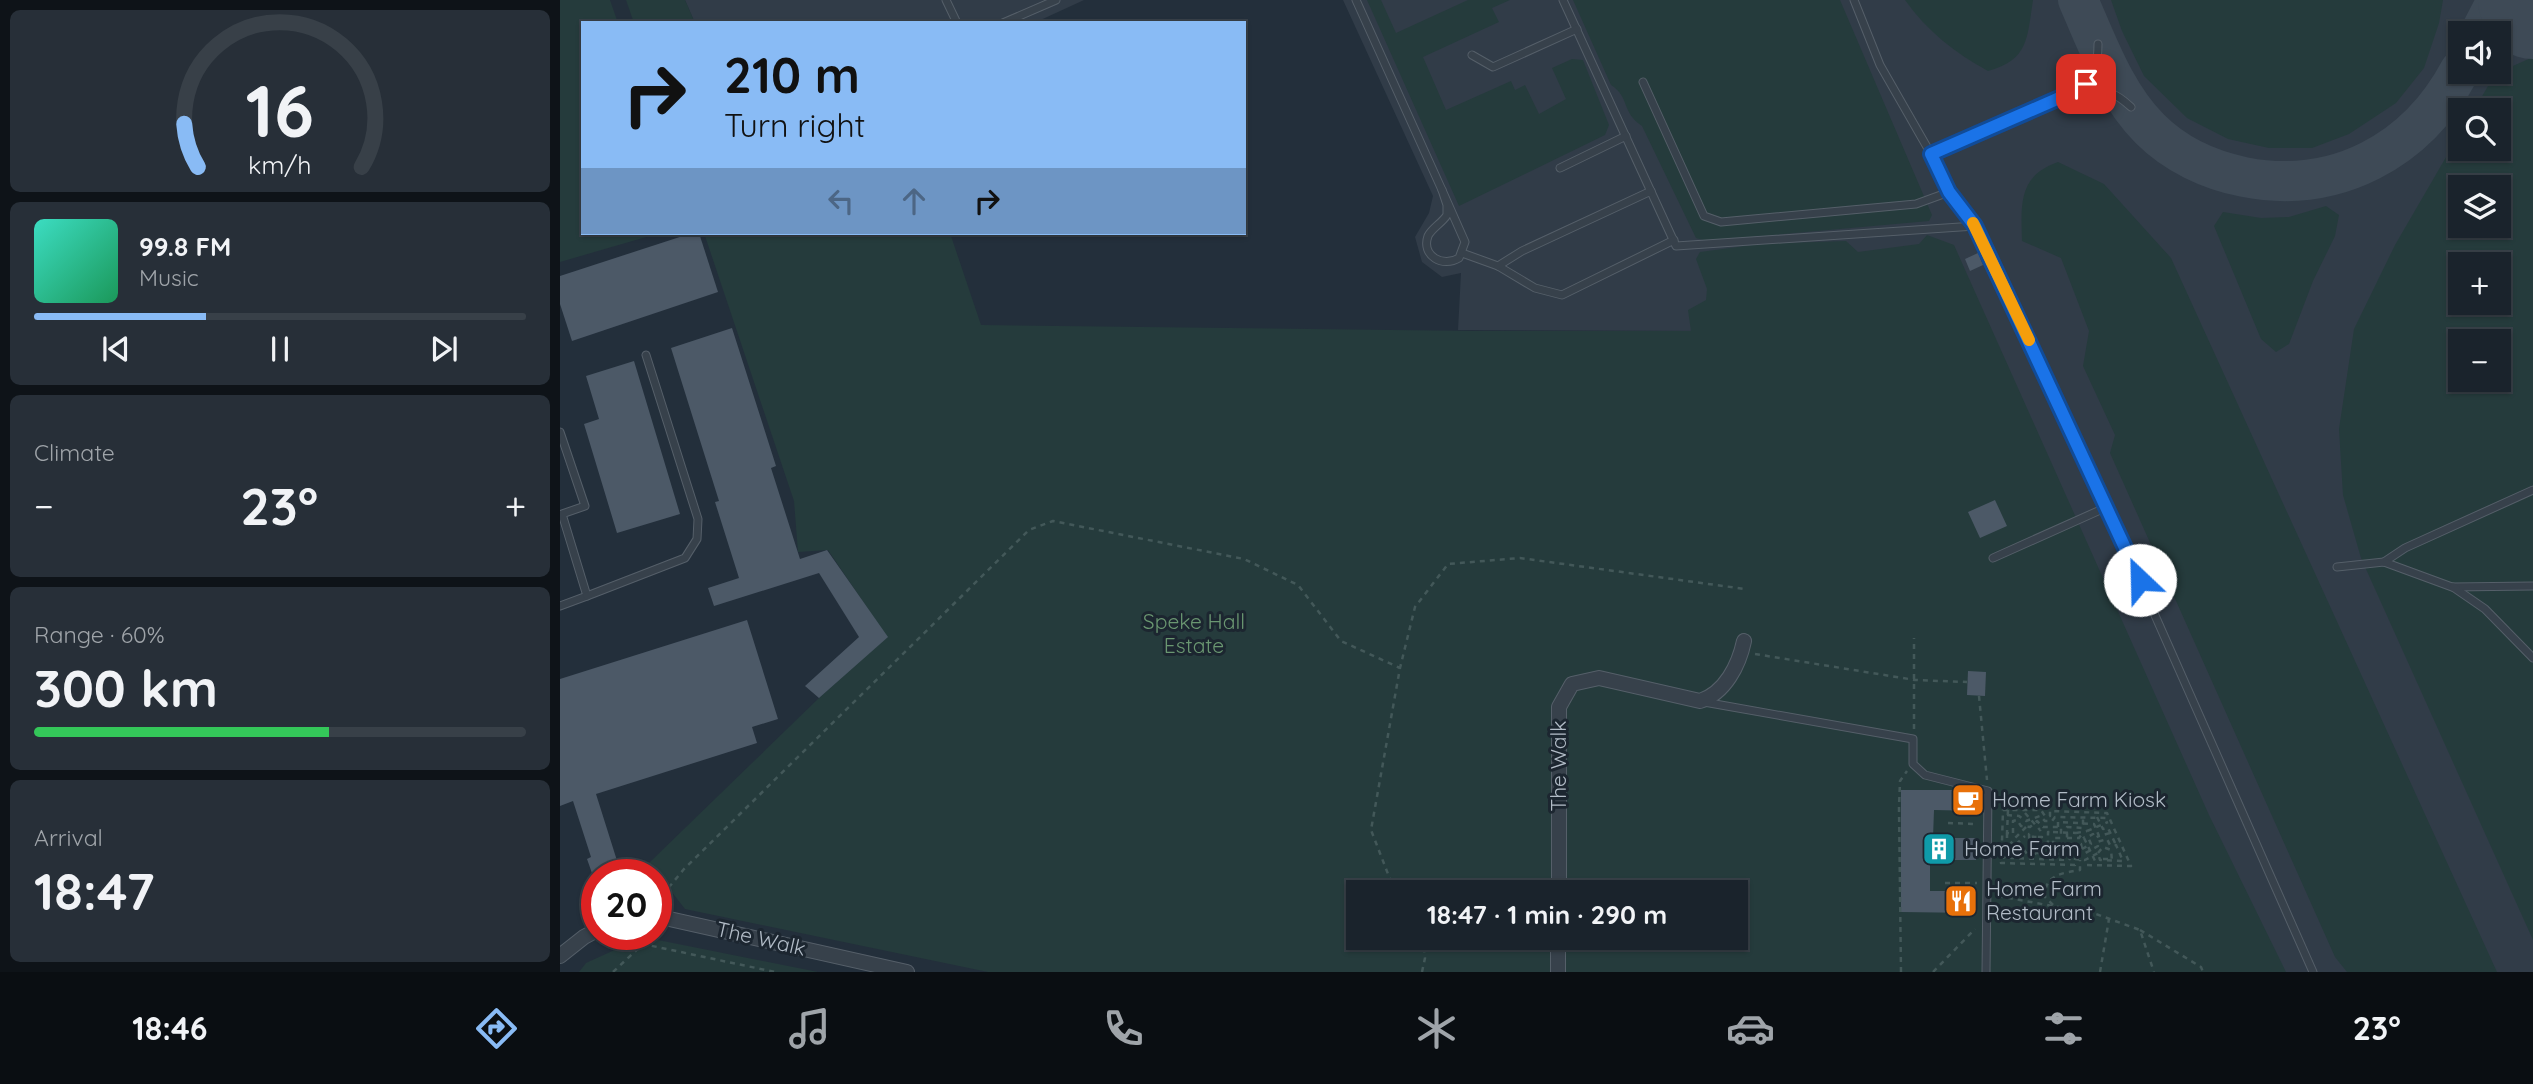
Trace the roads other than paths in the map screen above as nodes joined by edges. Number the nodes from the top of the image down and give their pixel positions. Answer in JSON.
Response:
{"nodes":[{"id":1,"x":946,"y":0,"type":"edge"},
{"id":2,"x":1056,"y":0,"type":"edge"},
{"id":3,"x":1356,"y":0,"type":"edge"},
{"id":4,"x":1563,"y":0,"type":"edge"},
{"id":5,"x":1854,"y":0,"type":"edge"},
{"id":6,"x":956,"y":21,"type":"edge"},
{"id":7,"x":1008,"y":21,"type":"edge"},
{"id":8,"x":1577,"y":29,"type":"junction"},
{"id":9,"x":2098,"y":44,"type":"dead end"},
{"id":10,"x":1472,"y":55,"type":"dead end"},
{"id":11,"x":1643,"y":82,"type":"dead end"},
{"id":12,"x":2080,"y":89,"type":"junction"},
{"id":13,"x":2131,"y":107,"type":"dead end"},
{"id":14,"x":1626,"y":136,"type":"junction"},
{"id":15,"x":1931,"y":154,"type":"junction"},
{"id":16,"x":1560,"y":168,"type":"dead end"},
{"id":17,"x":1442,"y":190,"type":"junction"},
{"id":18,"x":1651,"y":191,"type":"junction"},
{"id":19,"x":1949,"y":192,"type":"junction"},
{"id":20,"x":1975,"y":226,"type":"junction"},
{"id":21,"x":1674,"y":240,"type":"junction"},
{"id":22,"x":1462,"y":253,"type":"junction"},
{"id":23,"x":1498,"y":266,"type":"junction"},
{"id":24,"x":646,"y":355,"type":"dead end"},
{"id":25,"x":560,"y":432,"type":"edge"},
{"id":26,"x":2533,"y":490,"type":"edge"},
{"id":27,"x":2107,"y":507,"type":"junction"},
{"id":28,"x":561,"y":514,"type":"edge"},
{"id":29,"x":1993,"y":558,"type":"dead end"},
{"id":30,"x":2384,"y":562,"type":"junction"},
{"id":31,"x":2337,"y":567,"type":"dead end"},
{"id":32,"x":2533,"y":586,"type":"edge"},
{"id":33,"x":2452,"y":587,"type":"junction"},
{"id":34,"x":587,"y":596,"type":"junction"},
{"id":35,"x":560,"y":606,"type":"edge"},
{"id":36,"x":1742,"y":646,"type":"road end"},
{"id":37,"x":2533,"y":658,"type":"edge"},
{"id":38,"x":1700,"y":701,"type":"junction"},
{"id":39,"x":1559,"y":880,"type":"edge"},
{"id":40,"x":672,"y":920,"type":"edge"},
{"id":41,"x":581,"y":939,"type":"edge"},
{"id":42,"x":1558,"y":950,"type":"edge"},
{"id":43,"x":560,"y":956,"type":"edge"},
{"id":44,"x":906,"y":972,"type":"edge"},
{"id":45,"x":1558,"y":972,"type":"edge"},
{"id":46,"x":1986,"y":972,"type":"edge"},
{"id":47,"x":2313,"y":972,"type":"edge"}],
"edges":[{"from":1,"to":6,"type":"lane"},
{"from":2,"to":7,"type":"lane"},
{"from":3,"to":17,"type":"lane"},
{"from":4,"to":8,"type":"lane"},
{"from":5,"to":15,"type":"lane"},
{"from":8,"to":10,"type":"lane"},
{"from":8,"to":14,"type":"lane"},
{"from":9,"to":12,"type":"lane"},
{"from":11,"to":19,"type":"lane"},
{"from":12,"to":13,"type":"lane"},
{"from":12,"to":15,"type":"lane"},
{"from":14,"to":16,"type":"lane"},
{"from":14,"to":18,"type":"lane"},
{"from":15,"to":19,"type":"lane"},
{"from":17,"to":22,"type":"lane"},
{"from":17,"to":22,"type":"lane"},
{"from":18,"to":21,"type":"lane"},
{"from":18,"to":23,"type":"lane"},
{"from":19,"to":20,"type":"lane"},
{"from":20,"to":21,"type":"lane"},
{"from":20,"to":27,"type":"lane"},
{"from":21,"to":23,"type":"lane"},
{"from":22,"to":23,"type":"lane"},
{"from":24,"to":34,"type":"lane"},
{"from":25,"to":28,"type":"lane"},
{"from":26,"to":30,"type":"lane"},
{"from":27,"to":29,"type":"lane"},
{"from":27,"to":47,"type":"lane"},
{"from":28,"to":34,"type":"lane"},
{"from":30,"to":31,"type":"lane"},
{"from":30,"to":33,"type":"lane"},
{"from":32,"to":33,"type":"lane"},
{"from":33,"to":37,"type":"lane"},
{"from":34,"to":35,"type":"lane"},
{"from":36,"to":38,"type":"street"},
{"from":38,"to":39,"type":"street","name":"The Walk"},
{"from":38,"to":46,"type":"lane"},
{"from":40,"to":44,"type":"street","name":"The Walk"},
{"from":41,"to":43,"type":"street"},
{"from":42,"to":45,"type":"street"}]}
